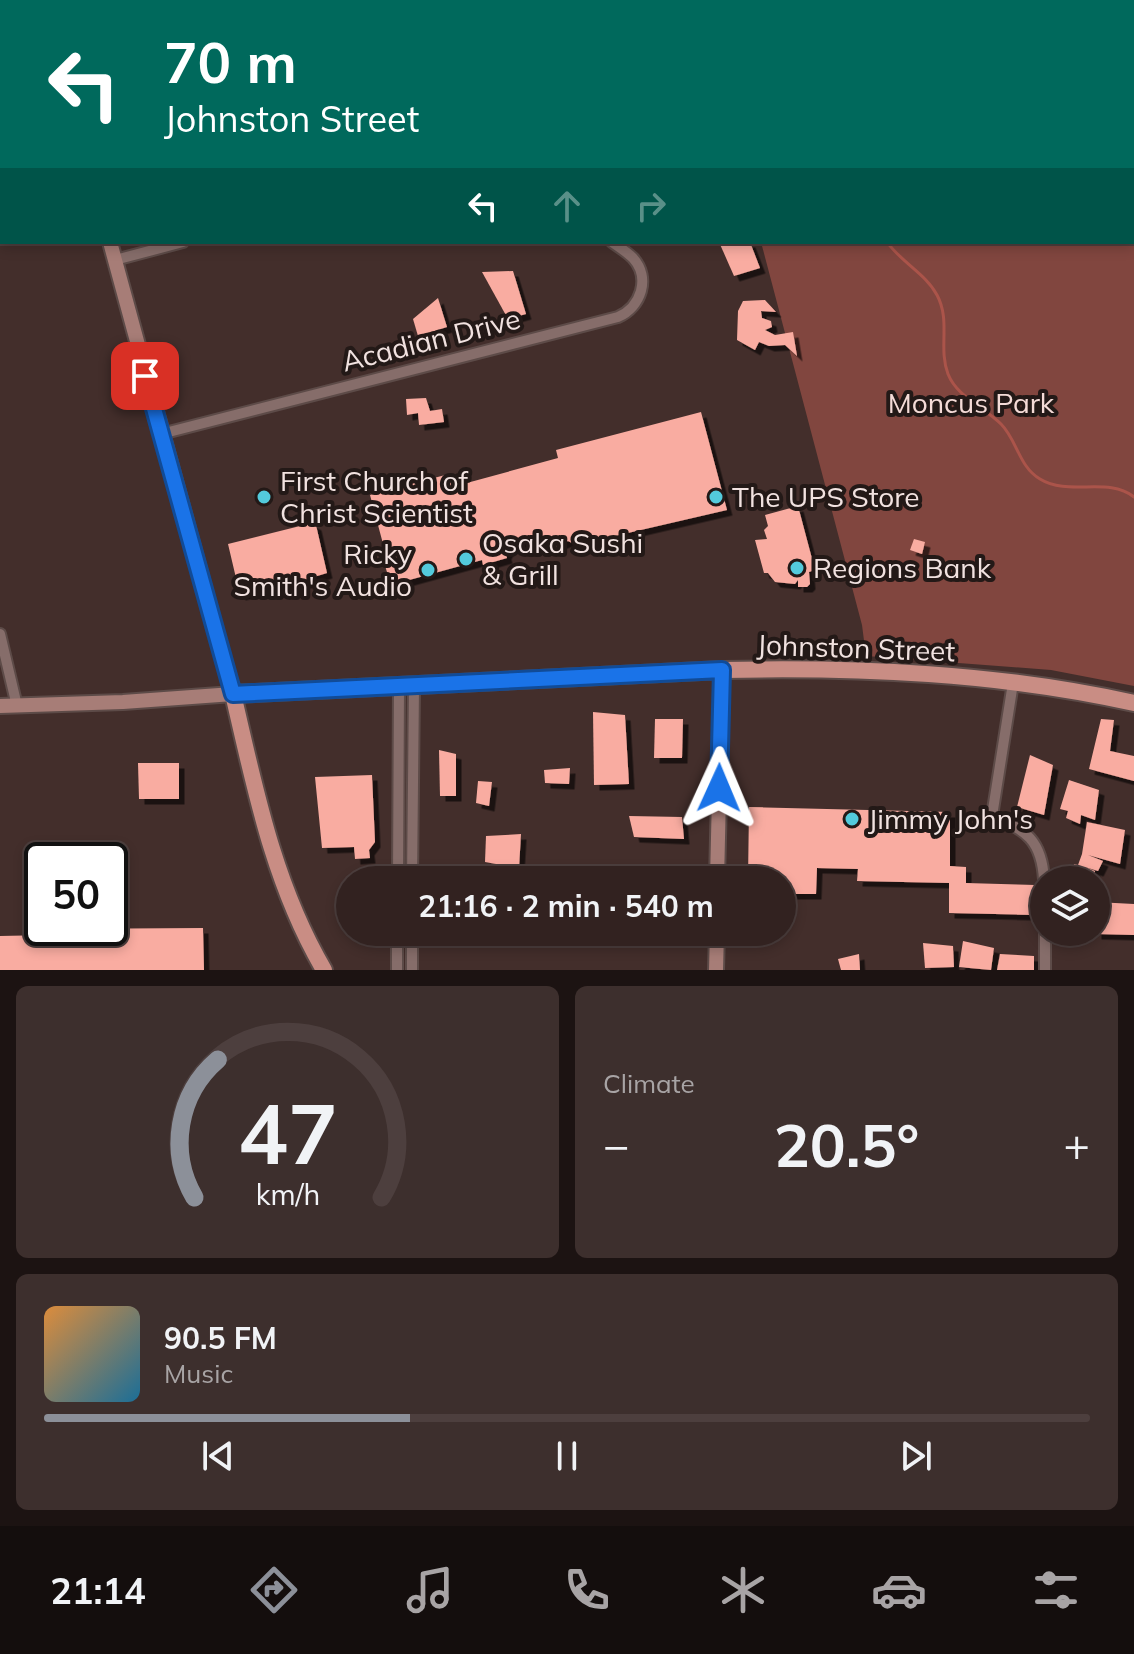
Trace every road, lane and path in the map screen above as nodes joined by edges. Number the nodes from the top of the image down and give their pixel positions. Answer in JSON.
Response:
{"nodes":[{"id":1,"x":111,"y":244,"type":"edge"},
{"id":2,"x":175,"y":244,"type":"edge"},
{"id":3,"x":615,"y":244,"type":"edge"},
{"id":4,"x":115,"y":260,"type":"junction"},
{"id":5,"x":161,"y":434,"type":"junction"},
{"id":6,"x":0,"y":634,"type":"edge"},
{"id":7,"x":722,"y":670,"type":"junction"},
{"id":8,"x":1013,"y":683,"type":"junction"},
{"id":9,"x":406,"y":686,"type":"junction"},
{"id":10,"x":233,"y":694,"type":"junction"},
{"id":11,"x":1134,"y":703,"type":"edge"},
{"id":12,"x":0,"y":706,"type":"edge"},
{"id":13,"x":17,"y":706,"type":"junction"},
{"id":14,"x":399,"y":866,"type":"edge"},
{"id":15,"x":412,"y":866,"type":"edge"},
{"id":16,"x":717,"y":866,"type":"edge"},
{"id":17,"x":1043,"y":866,"type":"edge"},
{"id":18,"x":397,"y":946,"type":"edge"},
{"id":19,"x":412,"y":946,"type":"edge"},
{"id":20,"x":717,"y":946,"type":"edge"},
{"id":21,"x":1045,"y":946,"type":"edge"},
{"id":22,"x":324,"y":970,"type":"edge"},
{"id":23,"x":397,"y":970,"type":"edge"},
{"id":24,"x":412,"y":970,"type":"edge"},
{"id":25,"x":716,"y":970,"type":"edge"},
{"id":26,"x":1045,"y":970,"type":"edge"}],
"edges":[{"from":1,"to":4,"type":"main road"},
{"from":2,"to":4,"type":"street"},
{"from":3,"to":5,"type":"street","name":"Acadian Drive"},
{"from":4,"to":5,"type":"main road"},
{"from":5,"to":10,"type":"main road"},
{"from":6,"to":13,"type":"street"},
{"from":7,"to":8,"type":"main road","name":"Johnston Street"},
{"from":7,"to":9,"type":"main road","name":"Johnston Street"},
{"from":7,"to":16,"type":"main road"},
{"from":8,"to":11,"type":"main road","name":"Johnston Street"},
{"from":8,"to":17,"type":"street"},
{"from":9,"to":10,"type":"main road","name":"Johnston Street"},
{"from":9,"to":14,"type":"street"},
{"from":9,"to":15,"type":"street"},
{"from":10,"to":13,"type":"main road","name":"Johnston Street"},
{"from":10,"to":22,"type":"main road"},
{"from":12,"to":13,"type":"main road","name":"Johnston Street"},
{"from":18,"to":23,"type":"street"},
{"from":19,"to":24,"type":"street"},
{"from":20,"to":25,"type":"main road"},
{"from":21,"to":26,"type":"street"}]}
